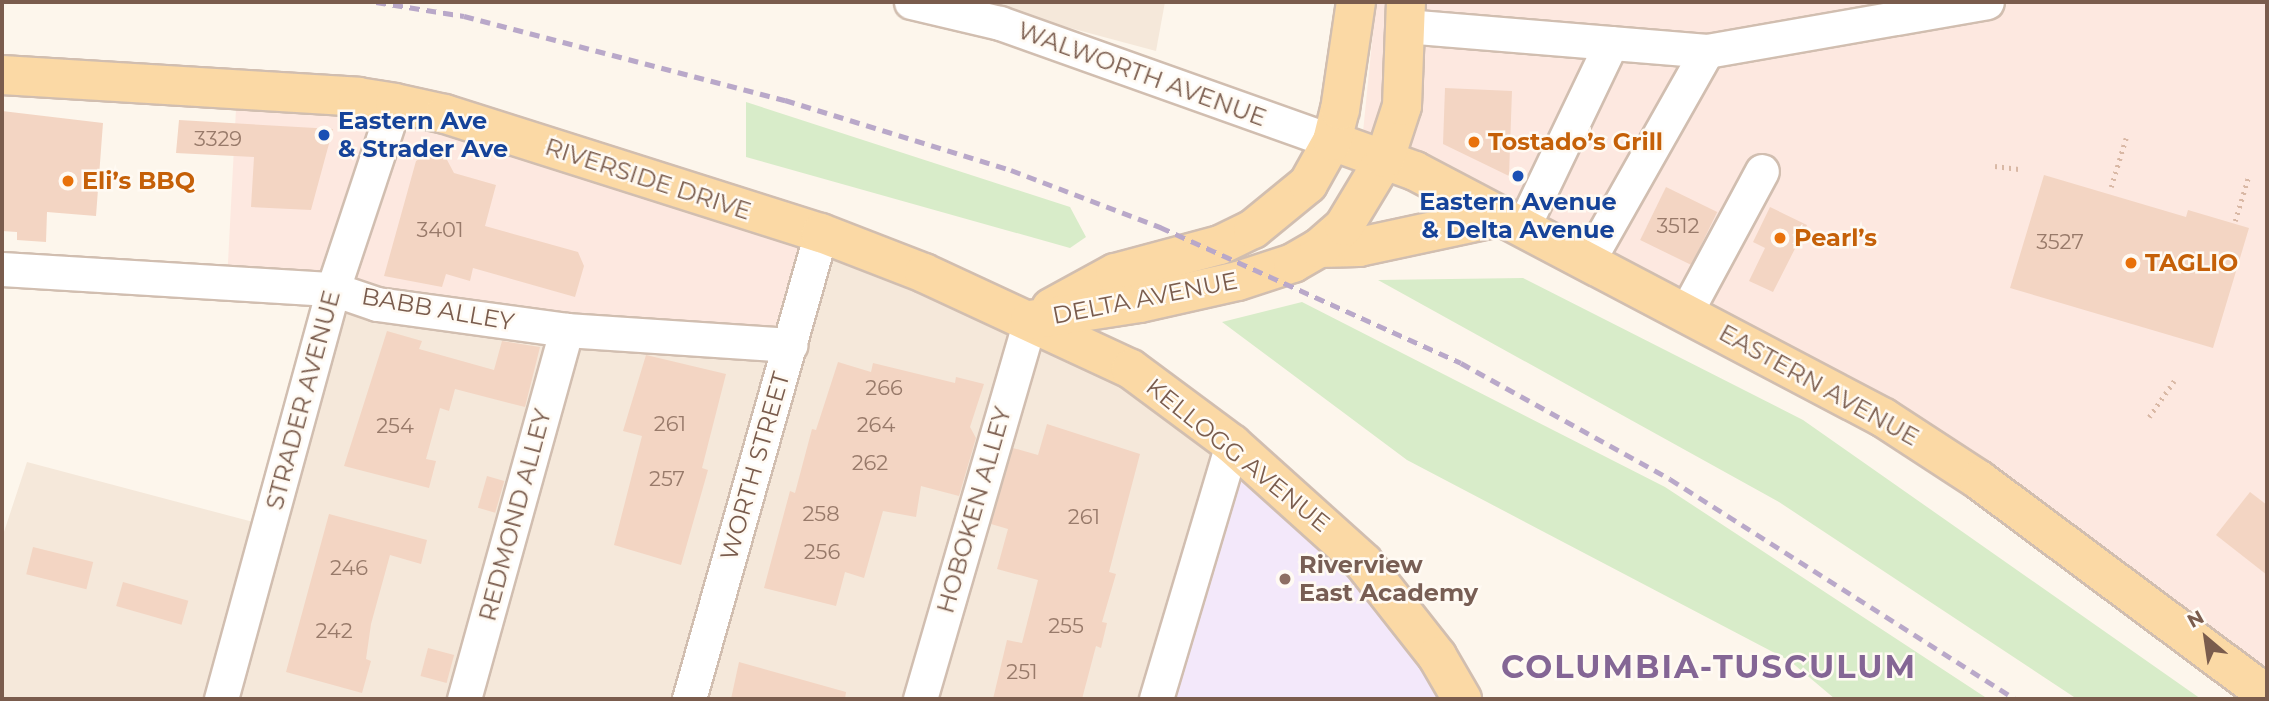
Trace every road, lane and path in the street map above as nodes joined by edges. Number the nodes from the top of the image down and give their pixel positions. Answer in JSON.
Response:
{"nodes":[{"id":1,"x":911,"y":2,"type":"edge"},
{"id":2,"x":1356,"y":2,"type":"edge"},
{"id":3,"x":1987,"y":2,"type":"edge"},
{"id":4,"x":1405,"y":14,"type":"edge"},
{"id":5,"x":1611,"y":43,"type":"junction"},
{"id":6,"x":1707,"y":51,"type":"junction"},
{"id":7,"x":2,"y":75,"type":"edge"},
{"id":8,"x":395,"y":103,"type":"junction"},
{"id":9,"x":2126,"y":138,"type":"dead end"},
{"id":10,"x":1332,"y":141,"type":"junction"},
{"id":11,"x":1385,"y":158,"type":"junction"},
{"id":12,"x":1995,"y":166,"type":"dead end"},
{"id":13,"x":2021,"y":169,"type":"dead end"},
{"id":14,"x":1762,"y":171,"type":"dead end"},
{"id":15,"x":2248,"y":178,"type":"dead end"},
{"id":16,"x":2111,"y":187,"type":"dead end"},
{"id":17,"x":2235,"y":221,"type":"dead end"},
{"id":18,"x":1513,"y":222,"type":"junction"},
{"id":19,"x":821,"y":233,"type":"junction"},
{"id":20,"x":1319,"y":248,"type":"junction"},
{"id":21,"x":1588,"y":261,"type":"junction"},
{"id":22,"x":2,"y":269,"type":"edge"},
{"id":23,"x":333,"y":289,"type":"junction"},
{"id":24,"x":1686,"y":312,"type":"junction"},
{"id":25,"x":1030,"y":320,"type":"junction"},
{"id":26,"x":566,"y":330,"type":"junction"},
{"id":27,"x":790,"y":345,"type":"junction"},
{"id":28,"x":2174,"y":381,"type":"dead end"},
{"id":29,"x":2149,"y":417,"type":"dead end"},
{"id":30,"x":1231,"y":444,"type":"junction"},
{"id":31,"x":2267,"y":695,"type":"edge"},
{"id":32,"x":221,"y":699,"type":"edge"},
{"id":33,"x":464,"y":699,"type":"edge"},
{"id":34,"x":689,"y":699,"type":"edge"},
{"id":35,"x":920,"y":699,"type":"edge"},
{"id":36,"x":1156,"y":699,"type":"edge"},
{"id":37,"x":1462,"y":699,"type":"edge"}],
"edges":[{"from":1,"to":10,"type":"street","name":"WALWORTH AVENUE"},
{"from":2,"to":10,"type":"main road","name":"DELTA AVENUE"},
{"from":3,"to":6,"type":"street"},
{"from":4,"to":5,"type":"street"},
{"from":4,"to":11,"type":"main road","name":"DELTA AVENUE"},
{"from":5,"to":6,"type":"street"},
{"from":5,"to":18,"type":"street"},
{"from":6,"to":21,"type":"street"},
{"from":7,"to":8,"type":"main road","name":"RIVERSIDE DRIVE"},
{"from":8,"to":19,"type":"main road","name":"RIVERSIDE DRIVE"},
{"from":8,"to":23,"type":"street","name":"STRADER AVENUE"},
{"from":9,"to":16,"type":"path"},
{"from":10,"to":11,"type":"main road","name":"EASTERN AVENUE"},
{"from":10,"to":25,"type":"main road","name":"DELTA AVENUE"},
{"from":11,"to":18,"type":"main road","name":"EASTERN AVENUE"},
{"from":11,"to":20,"type":"main road","name":"DELTA AVENUE"},
{"from":12,"to":13,"type":"path"},
{"from":14,"to":24,"type":"street"},
{"from":15,"to":17,"type":"path"},
{"from":18,"to":20,"type":"main road"},
{"from":18,"to":21,"type":"main road","name":"EASTERN AVENUE"},
{"from":19,"to":25,"type":"main road","name":"RIVERSIDE DRIVE"},
{"from":19,"to":27,"type":"street","name":"WORTH STREET"},
{"from":20,"to":25,"type":"main road","name":"DELTA AVENUE"},
{"from":21,"to":24,"type":"main road","name":"EASTERN AVENUE"},
{"from":22,"to":23,"type":"street","name":"BABB ALLEY"},
{"from":23,"to":26,"type":"street","name":"BABB ALLEY"},
{"from":23,"to":32,"type":"street","name":"STRADER AVENUE"},
{"from":24,"to":31,"type":"main road","name":"EASTERN AVENUE"},
{"from":25,"to":30,"type":"main road","name":"KELLOGG AVENUE"},
{"from":25,"to":35,"type":"street","name":"HOBOKEN ALLEY"},
{"from":26,"to":27,"type":"street","name":"BABB ALLEY"},
{"from":26,"to":33,"type":"street","name":"REDMOND ALLEY"},
{"from":27,"to":34,"type":"street","name":"WORTH STREET"},
{"from":28,"to":29,"type":"path"},
{"from":30,"to":36,"type":"street"},
{"from":30,"to":37,"type":"main road","name":"KELLOGG AVENUE"}]}
